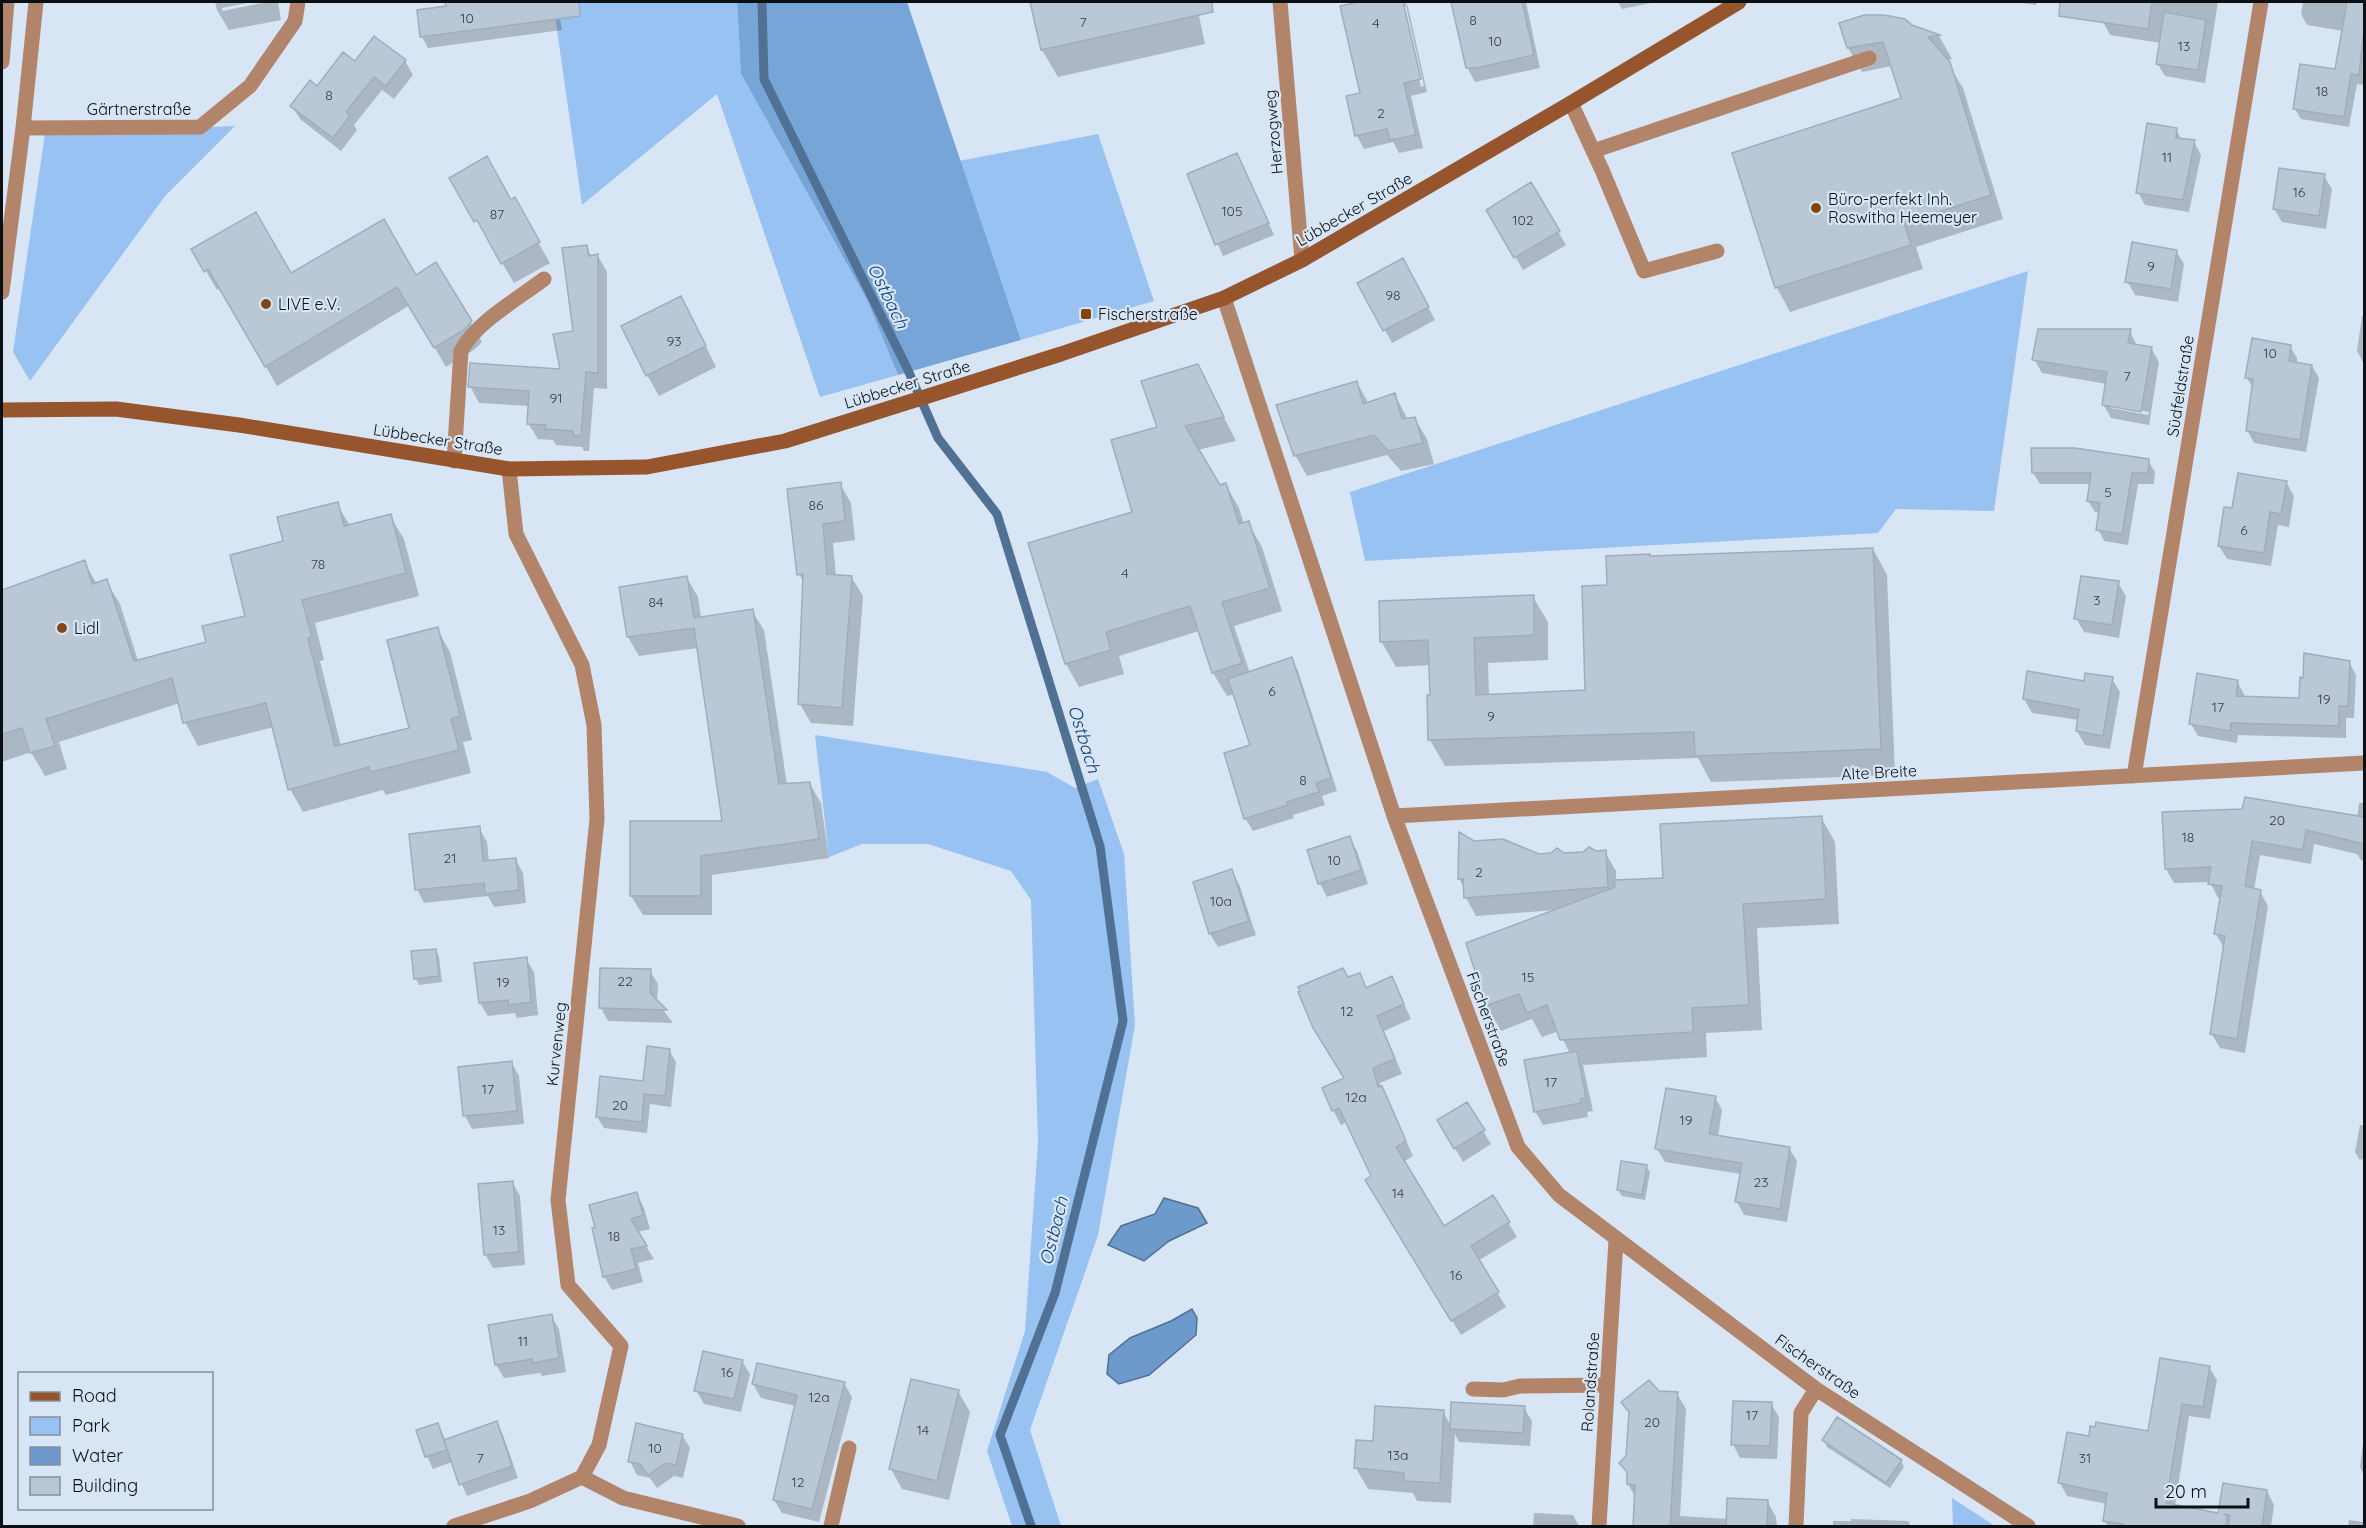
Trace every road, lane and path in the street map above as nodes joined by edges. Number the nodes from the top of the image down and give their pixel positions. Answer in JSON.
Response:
{"nodes":[{"id":1,"x":7,"y":2,"type":"edge"},
{"id":2,"x":36,"y":2,"type":"edge"},
{"id":3,"x":298,"y":2,"type":"edge"},
{"id":4,"x":1280,"y":2,"type":"edge"},
{"id":5,"x":1739,"y":2,"type":"edge"},
{"id":6,"x":2261,"y":2,"type":"edge"},
{"id":7,"x":1869,"y":58,"type":"dead end"},
{"id":8,"x":2,"y":62,"type":"edge"},
{"id":9,"x":1571,"y":103,"type":"junction"},
{"id":10,"x":22,"y":128,"type":"junction"},
{"id":11,"x":1593,"y":151,"type":"junction"},
{"id":12,"x":1717,"y":251,"type":"dead end"},
{"id":13,"x":1302,"y":260,"type":"junction"},
{"id":14,"x":544,"y":279,"type":"dead end"},
{"id":15,"x":2,"y":292,"type":"edge"},
{"id":16,"x":1224,"y":298,"type":"junction"},
{"id":17,"x":2,"y":410,"type":"edge"},
{"id":18,"x":454,"y":461,"type":"junction"},
{"id":19,"x":509,"y":469,"type":"junction"},
{"id":20,"x":2364,"y":763,"type":"edge"},
{"id":21,"x":2134,"y":776,"type":"junction"},
{"id":22,"x":1394,"y":816,"type":"junction"},
{"id":23,"x":1616,"y":1240,"type":"junction"},
{"id":24,"x":1607,"y":1385,"type":"junction"},
{"id":25,"x":1473,"y":1389,"type":"dead end"},
{"id":26,"x":1816,"y":1389,"type":"junction"},
{"id":27,"x":849,"y":1448,"type":"dead end"},
{"id":28,"x":582,"y":1477,"type":"junction"},
{"id":29,"x":454,"y":1527,"type":"edge"},
{"id":30,"x":738,"y":1527,"type":"edge"},
{"id":31,"x":831,"y":1527,"type":"edge"},
{"id":32,"x":1599,"y":1527,"type":"edge"},
{"id":33,"x":1796,"y":1527,"type":"edge"},
{"id":34,"x":2028,"y":1527,"type":"edge"}],
"edges":[{"from":1,"to":8,"type":"street"},
{"from":2,"to":10,"type":"street"},
{"from":3,"to":10,"type":"street","name":"Gärtnerstraße"},
{"from":4,"to":13,"type":"street","name":"Herzogweg"},
{"from":5,"to":9,"type":"main road","name":"Lübbecker Straße"},
{"from":6,"to":21,"type":"street","name":"Südfeldstraße"},
{"from":7,"to":11,"type":"street"},
{"from":9,"to":11,"type":"street"},
{"from":9,"to":13,"type":"main road","name":"Lübbecker Straße"},
{"from":10,"to":15,"type":"street"},
{"from":11,"to":12,"type":"street"},
{"from":13,"to":16,"type":"main road","name":"Lübbecker Straße"},
{"from":14,"to":18,"type":"street"},
{"from":16,"to":19,"type":"main road","name":"Lübbecker Straße"},
{"from":16,"to":22,"type":"street","name":"Fischerstraße"},
{"from":17,"to":18,"type":"main road","name":"Lübbecker Straße"},
{"from":18,"to":19,"type":"main road","name":"Lübbecker Straße"},
{"from":19,"to":28,"type":"street","name":"Kurvenweg"},
{"from":20,"to":21,"type":"street","name":"Alte Breite"},
{"from":21,"to":22,"type":"street","name":"Alte Breite"},
{"from":22,"to":23,"type":"street","name":"Fischerstraße"},
{"from":23,"to":24,"type":"street","name":"Rolandstraße"},
{"from":23,"to":26,"type":"street","name":"Fischerstraße"},
{"from":24,"to":25,"type":"street"},
{"from":24,"to":32,"type":"street","name":"Rolandstraße"},
{"from":26,"to":33,"type":"street"},
{"from":26,"to":34,"type":"street","name":"Fischerstraße"},
{"from":27,"to":31,"type":"street"},
{"from":28,"to":29,"type":"street"},
{"from":28,"to":30,"type":"street"}]}
